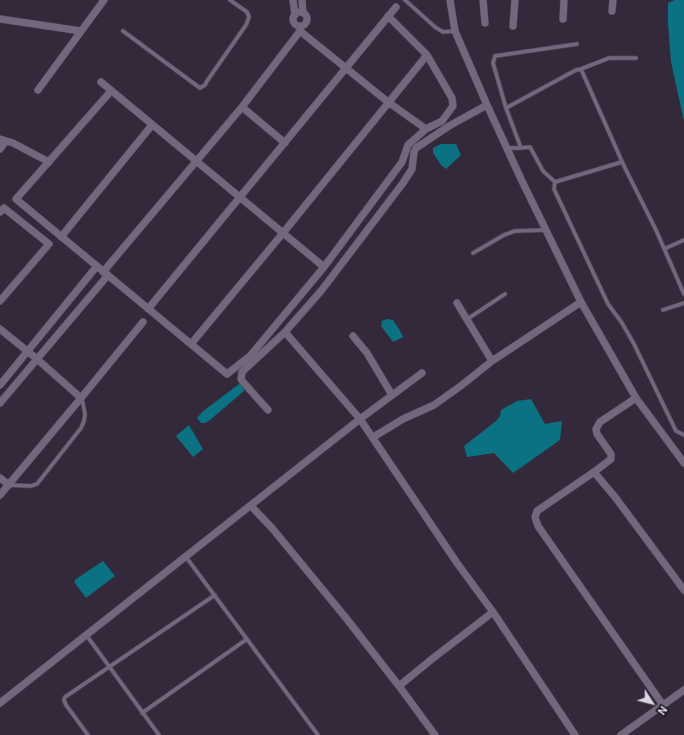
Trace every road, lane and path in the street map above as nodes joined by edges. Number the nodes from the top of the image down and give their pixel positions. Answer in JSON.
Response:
{"nodes":[{"id":1,"x":104,"y":0,"type":"edge"},
{"id":2,"x":293,"y":0,"type":"edge"},
{"id":3,"x":302,"y":0,"type":"edge"},
{"id":4,"x":405,"y":0,"type":"edge"},
{"id":5,"x":450,"y":0,"type":"edge"},
{"id":6,"x":482,"y":0,"type":"edge"},
{"id":7,"x":515,"y":0,"type":"edge"},
{"id":8,"x":564,"y":0,"type":"edge"},
{"id":9,"x":613,"y":0,"type":"edge"},
{"id":10,"x":233,"y":1,"type":"edge"},
{"id":11,"x":396,"y":7,"type":"dead end"},
{"id":12,"x":612,"y":11,"type":"dead end"},
{"id":13,"x":303,"y":13,"type":"junction"},
{"id":14,"x":295,"y":15,"type":"junction"},
{"id":15,"x":388,"y":16,"type":"junction"},
{"id":16,"x":0,"y":19,"type":"edge"},
{"id":17,"x":563,"y":19,"type":"dead end"},
{"id":18,"x":485,"y":23,"type":"dead end"},
{"id":19,"x":513,"y":26,"type":"dead end"},
{"id":20,"x":301,"y":28,"type":"junction"},
{"id":21,"x":81,"y":31,"type":"junction"},
{"id":22,"x":124,"y":31,"type":"dead end"},
{"id":23,"x":455,"y":31,"type":"junction"},
{"id":24,"x":577,"y":44,"type":"dead end"},
{"id":25,"x":427,"y":55,"type":"junction"},
{"id":26,"x":636,"y":58,"type":"dead end"},
{"id":27,"x":346,"y":67,"type":"junction"},
{"id":28,"x":581,"y":69,"type":"junction"},
{"id":29,"x":101,"y":82,"type":"dead end"},
{"id":30,"x":38,"y":90,"type":"dead end"},
{"id":31,"x":111,"y":91,"type":"junction"},
{"id":32,"x":388,"y":102,"type":"junction"},
{"id":33,"x":487,"y":105,"type":"junction"},
{"id":34,"x":242,"y":107,"type":"junction"},
{"id":35,"x":506,"y":108,"type":"junction"},
{"id":36,"x":152,"y":125,"type":"junction"},
{"id":37,"x":426,"y":129,"type":"junction"},
{"id":38,"x":3,"y":140,"type":"edge"},
{"id":39,"x":285,"y":143,"type":"junction"},
{"id":40,"x":506,"y":148,"type":"junction"},
{"id":41,"x":521,"y":148,"type":"junction"},
{"id":42,"x":0,"y":149,"type":"edge"},
{"id":43,"x":49,"y":162,"type":"junction"},
{"id":44,"x":197,"y":162,"type":"junction"},
{"id":45,"x":622,"y":162,"type":"junction"},
{"id":46,"x":555,"y":182,"type":"junction"},
{"id":47,"x":240,"y":198,"type":"junction"},
{"id":48,"x":0,"y":212,"type":"edge"},
{"id":49,"x":546,"y":230,"type":"junction"},
{"id":50,"x":283,"y":233,"type":"junction"},
{"id":51,"x":61,"y":237,"type":"junction"},
{"id":52,"x":684,"y":240,"type":"edge"},
{"id":53,"x":664,"y":249,"type":"junction"},
{"id":54,"x":473,"y":253,"type":"dead end"},
{"id":55,"x":97,"y":266,"type":"junction"},
{"id":56,"x":324,"y":267,"type":"junction"},
{"id":57,"x":105,"y":274,"type":"junction"},
{"id":58,"x":505,"y":294,"type":"dead end"},
{"id":59,"x":684,"y":294,"type":"edge"},
{"id":60,"x":0,"y":301,"type":"edge"},
{"id":61,"x":581,"y":302,"type":"junction"},
{"id":62,"x":684,"y":303,"type":"edge"},
{"id":63,"x":457,"y":304,"type":"dead end"},
{"id":64,"x":148,"y":308,"type":"junction"},
{"id":65,"x":663,"y":310,"type":"dead end"},
{"id":66,"x":466,"y":320,"type":"junction"},
{"id":67,"x":144,"y":322,"type":"dead end"},
{"id":68,"x":0,"y":329,"type":"edge"},
{"id":69,"x":285,"y":332,"type":"junction"},
{"id":70,"x":353,"y":336,"type":"dead end"},
{"id":71,"x":191,"y":344,"type":"junction"},
{"id":72,"x":28,"y":351,"type":"junction"},
{"id":73,"x":37,"y":359,"type":"junction"},
{"id":74,"x":492,"y":361,"type":"junction"},
{"id":75,"x":422,"y":373,"type":"dead end"},
{"id":76,"x":0,"y":385,"type":"edge"},
{"id":77,"x":392,"y":395,"type":"junction"},
{"id":78,"x":81,"y":398,"type":"junction"},
{"id":79,"x":636,"y":398,"type":"junction"},
{"id":80,"x":0,"y":403,"type":"edge"},
{"id":81,"x":268,"y":410,"type":"dead end"},
{"id":82,"x":360,"y":419,"type":"junction"},
{"id":83,"x":684,"y":435,"type":"edge"},
{"id":84,"x":373,"y":438,"type":"junction"},
{"id":85,"x":684,"y":463,"type":"edge"},
{"id":86,"x":594,"y":472,"type":"junction"},
{"id":87,"x":0,"y":478,"type":"edge"},
{"id":88,"x":9,"y":485,"type":"junction"},
{"id":89,"x":0,"y":495,"type":"edge"},
{"id":90,"x":252,"y":506,"type":"junction"},
{"id":91,"x":186,"y":557,"type":"junction"},
{"id":92,"x":684,"y":590,"type":"edge"},
{"id":93,"x":215,"y":595,"type":"junction"},
{"id":94,"x":493,"y":612,"type":"junction"},
{"id":95,"x":87,"y":636,"type":"junction"},
{"id":96,"x":247,"y":639,"type":"junction"},
{"id":97,"x":109,"y":667,"type":"junction"},
{"id":98,"x":399,"y":686,"type":"junction"},
{"id":99,"x":684,"y":690,"type":"edge"},
{"id":100,"x":1,"y":701,"type":"edge"},
{"id":101,"x":663,"y":705,"type":"junction"},
{"id":102,"x":142,"y":713,"type":"junction"},
{"id":103,"x":88,"y":735,"type":"edge"},
{"id":104,"x":158,"y":735,"type":"edge"},
{"id":105,"x":318,"y":735,"type":"edge"},
{"id":106,"x":435,"y":735,"type":"edge"},
{"id":107,"x":575,"y":735,"type":"edge"},
{"id":108,"x":621,"y":735,"type":"edge"}],
"edges":[{"from":1,"to":21,"type":"street"},
{"from":2,"to":14,"type":"street"},
{"from":3,"to":13,"type":"street"},
{"from":4,"to":23,"type":"lane"},
{"from":5,"to":23,"type":"street"},
{"from":6,"to":18,"type":"street"},
{"from":7,"to":19,"type":"street"},
{"from":8,"to":17,"type":"street"},
{"from":9,"to":12,"type":"street"},
{"from":10,"to":22,"type":"lane"},
{"from":11,"to":15,"type":"street"},
{"from":13,"to":14,"type":"street"},
{"from":13,"to":20,"type":"street"},
{"from":14,"to":20,"type":"street"},
{"from":15,"to":25,"type":"street"},
{"from":15,"to":27,"type":"street"},
{"from":16,"to":21,"type":"street"},
{"from":20,"to":27,"type":"street"},
{"from":20,"to":34,"type":"street"},
{"from":21,"to":30,"type":"street"},
{"from":23,"to":33,"type":"street"},
{"from":24,"to":35,"type":"lane"},
{"from":25,"to":32,"type":"street"},
{"from":25,"to":37,"type":"street"},
{"from":26,"to":28,"type":"lane"},
{"from":27,"to":32,"type":"street"},
{"from":27,"to":39,"type":"street"},
{"from":28,"to":35,"type":"lane"},
{"from":28,"to":45,"type":"lane"},
{"from":29,"to":31,"type":"street"},
{"from":31,"to":36,"type":"street"},
{"from":31,"to":43,"type":"street"},
{"from":32,"to":37,"type":"street"},
{"from":32,"to":50,"type":"street"},
{"from":33,"to":40,"type":"street"},
{"from":33,"to":69,"type":"street"},
{"from":34,"to":39,"type":"street"},
{"from":34,"to":44,"type":"street"},
{"from":35,"to":41,"type":"lane"},
{"from":36,"to":44,"type":"street"},
{"from":36,"to":51,"type":"street"},
{"from":37,"to":56,"type":"street"},
{"from":38,"to":42,"type":"street"},
{"from":38,"to":43,"type":"street"},
{"from":39,"to":47,"type":"street"},
{"from":40,"to":41,"type":"lane"},
{"from":40,"to":49,"type":"street"},
{"from":41,"to":46,"type":"lane"},
{"from":43,"to":51,"type":"street"},
{"from":44,"to":47,"type":"street"},
{"from":44,"to":57,"type":"street"},
{"from":45,"to":46,"type":"lane"},
{"from":45,"to":53,"type":"lane"},
{"from":46,"to":83,"type":"lane"},
{"from":47,"to":50,"type":"street"},
{"from":47,"to":64,"type":"street"},
{"from":48,"to":60,"type":"street"},
{"from":49,"to":54,"type":"lane"},
{"from":49,"to":61,"type":"street"},
{"from":50,"to":56,"type":"street"},
{"from":50,"to":71,"type":"street"},
{"from":51,"to":55,"type":"street"},
{"from":52,"to":53,"type":"lane"},
{"from":53,"to":59,"type":"lane"},
{"from":55,"to":57,"type":"street"},
{"from":55,"to":72,"type":"street"},
{"from":56,"to":71,"type":"street"},
{"from":57,"to":64,"type":"street"},
{"from":57,"to":73,"type":"street"},
{"from":58,"to":66,"type":"lane"},
{"from":61,"to":74,"type":"street"},
{"from":61,"to":79,"type":"street"},
{"from":62,"to":65,"type":"lane"},
{"from":63,"to":66,"type":"street"},
{"from":64,"to":71,"type":"street"},
{"from":66,"to":74,"type":"street"},
{"from":67,"to":78,"type":"street"},
{"from":68,"to":72,"type":"street"},
{"from":69,"to":81,"type":"street"},
{"from":69,"to":82,"type":"street"},
{"from":70,"to":77,"type":"street"},
{"from":72,"to":73,"type":"street"},
{"from":72,"to":76,"type":"street"},
{"from":73,"to":78,"type":"street"},
{"from":73,"to":80,"type":"street"},
{"from":74,"to":84,"type":"street"},
{"from":75,"to":77,"type":"street"},
{"from":77,"to":82,"type":"street"},
{"from":78,"to":88,"type":"street"},
{"from":78,"to":88,"type":"lane"},
{"from":79,"to":85,"type":"street"},
{"from":79,"to":86,"type":"street"},
{"from":82,"to":84,"type":"street"},
{"from":82,"to":90,"type":"street"},
{"from":84,"to":94,"type":"street"},
{"from":86,"to":92,"type":"street"},
{"from":86,"to":101,"type":"street"},
{"from":87,"to":88,"type":"street"},
{"from":88,"to":89,"type":"street"},
{"from":90,"to":91,"type":"street"},
{"from":90,"to":98,"type":"street"},
{"from":91,"to":93,"type":"lane"},
{"from":91,"to":95,"type":"street"},
{"from":93,"to":96,"type":"lane"},
{"from":93,"to":97,"type":"lane"},
{"from":94,"to":98,"type":"street"},
{"from":94,"to":107,"type":"street"},
{"from":95,"to":97,"type":"lane"},
{"from":95,"to":100,"type":"street"},
{"from":96,"to":102,"type":"lane"},
{"from":96,"to":105,"type":"lane"},
{"from":97,"to":102,"type":"lane"},
{"from":97,"to":103,"type":"lane"},
{"from":98,"to":106,"type":"street"},
{"from":99,"to":101,"type":"street"},
{"from":101,"to":108,"type":"street"},
{"from":102,"to":104,"type":"lane"}]}
